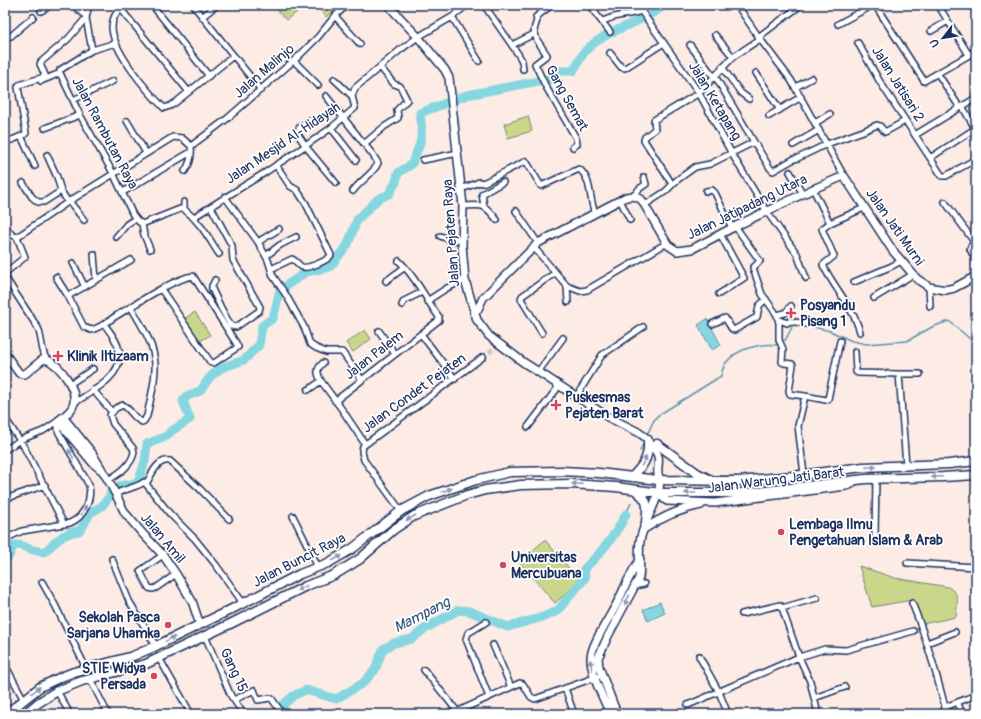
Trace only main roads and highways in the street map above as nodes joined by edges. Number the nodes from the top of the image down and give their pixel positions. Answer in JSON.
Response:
{"nodes":[{"id":1,"x":648,"y":440,"type":"road end"},
{"id":2,"x":657,"y":444,"type":"road end"},
{"id":3,"x":976,"y":461,"type":"edge"},
{"id":4,"x":976,"y":475,"type":"edge"},
{"id":5,"x":630,"y":477,"type":"junction"},
{"id":6,"x":660,"y":480,"type":"joint"},
{"id":7,"x":711,"y":480,"type":"junction"},
{"id":8,"x":630,"y":489,"type":"junction"},
{"id":9,"x":660,"y":493,"type":"joint"},
{"id":10,"x":645,"y":526,"type":"road end"},
{"id":11,"x":377,"y":530,"type":"junction"},
{"id":12,"x":384,"y":538,"type":"junction"},
{"id":13,"x":5,"y":713,"type":"edge"},
{"id":14,"x":25,"y":714,"type":"edge"}],
"edges":[{"from":5,"to":1,"type":"main road","one_way":true},
{"from":2,"to":7,"type":"main road"},
{"from":7,"to":3,"type":"main road","name":"Jalan Warung Jati Barat","one_way":true},
{"from":4,"to":9,"type":"main road","name":"Jalan Warung Jati Barat","one_way":true},
{"from":5,"to":6,"type":"main road","name":"Jalan Buncit Raya"},
{"from":11,"to":5,"type":"main road","name":"Jalan Buncit Raya","one_way":true},
{"from":6,"to":7,"type":"main road","name":"Jalan Warung Jati Barat"},
{"from":8,"to":9,"type":"main road","name":"Jalan Buncit Raya"},
{"from":8,"to":10,"type":"main road"},
{"from":8,"to":12,"type":"main road","name":"Jalan Buncit Raya","one_way":true},
{"from":11,"to":12,"type":"main road"},
{"from":13,"to":11,"type":"main road","name":"Jalan Buncit Raya","one_way":true},
{"from":12,"to":14,"type":"main road","name":"Jalan Buncit Raya","one_way":true}]}
